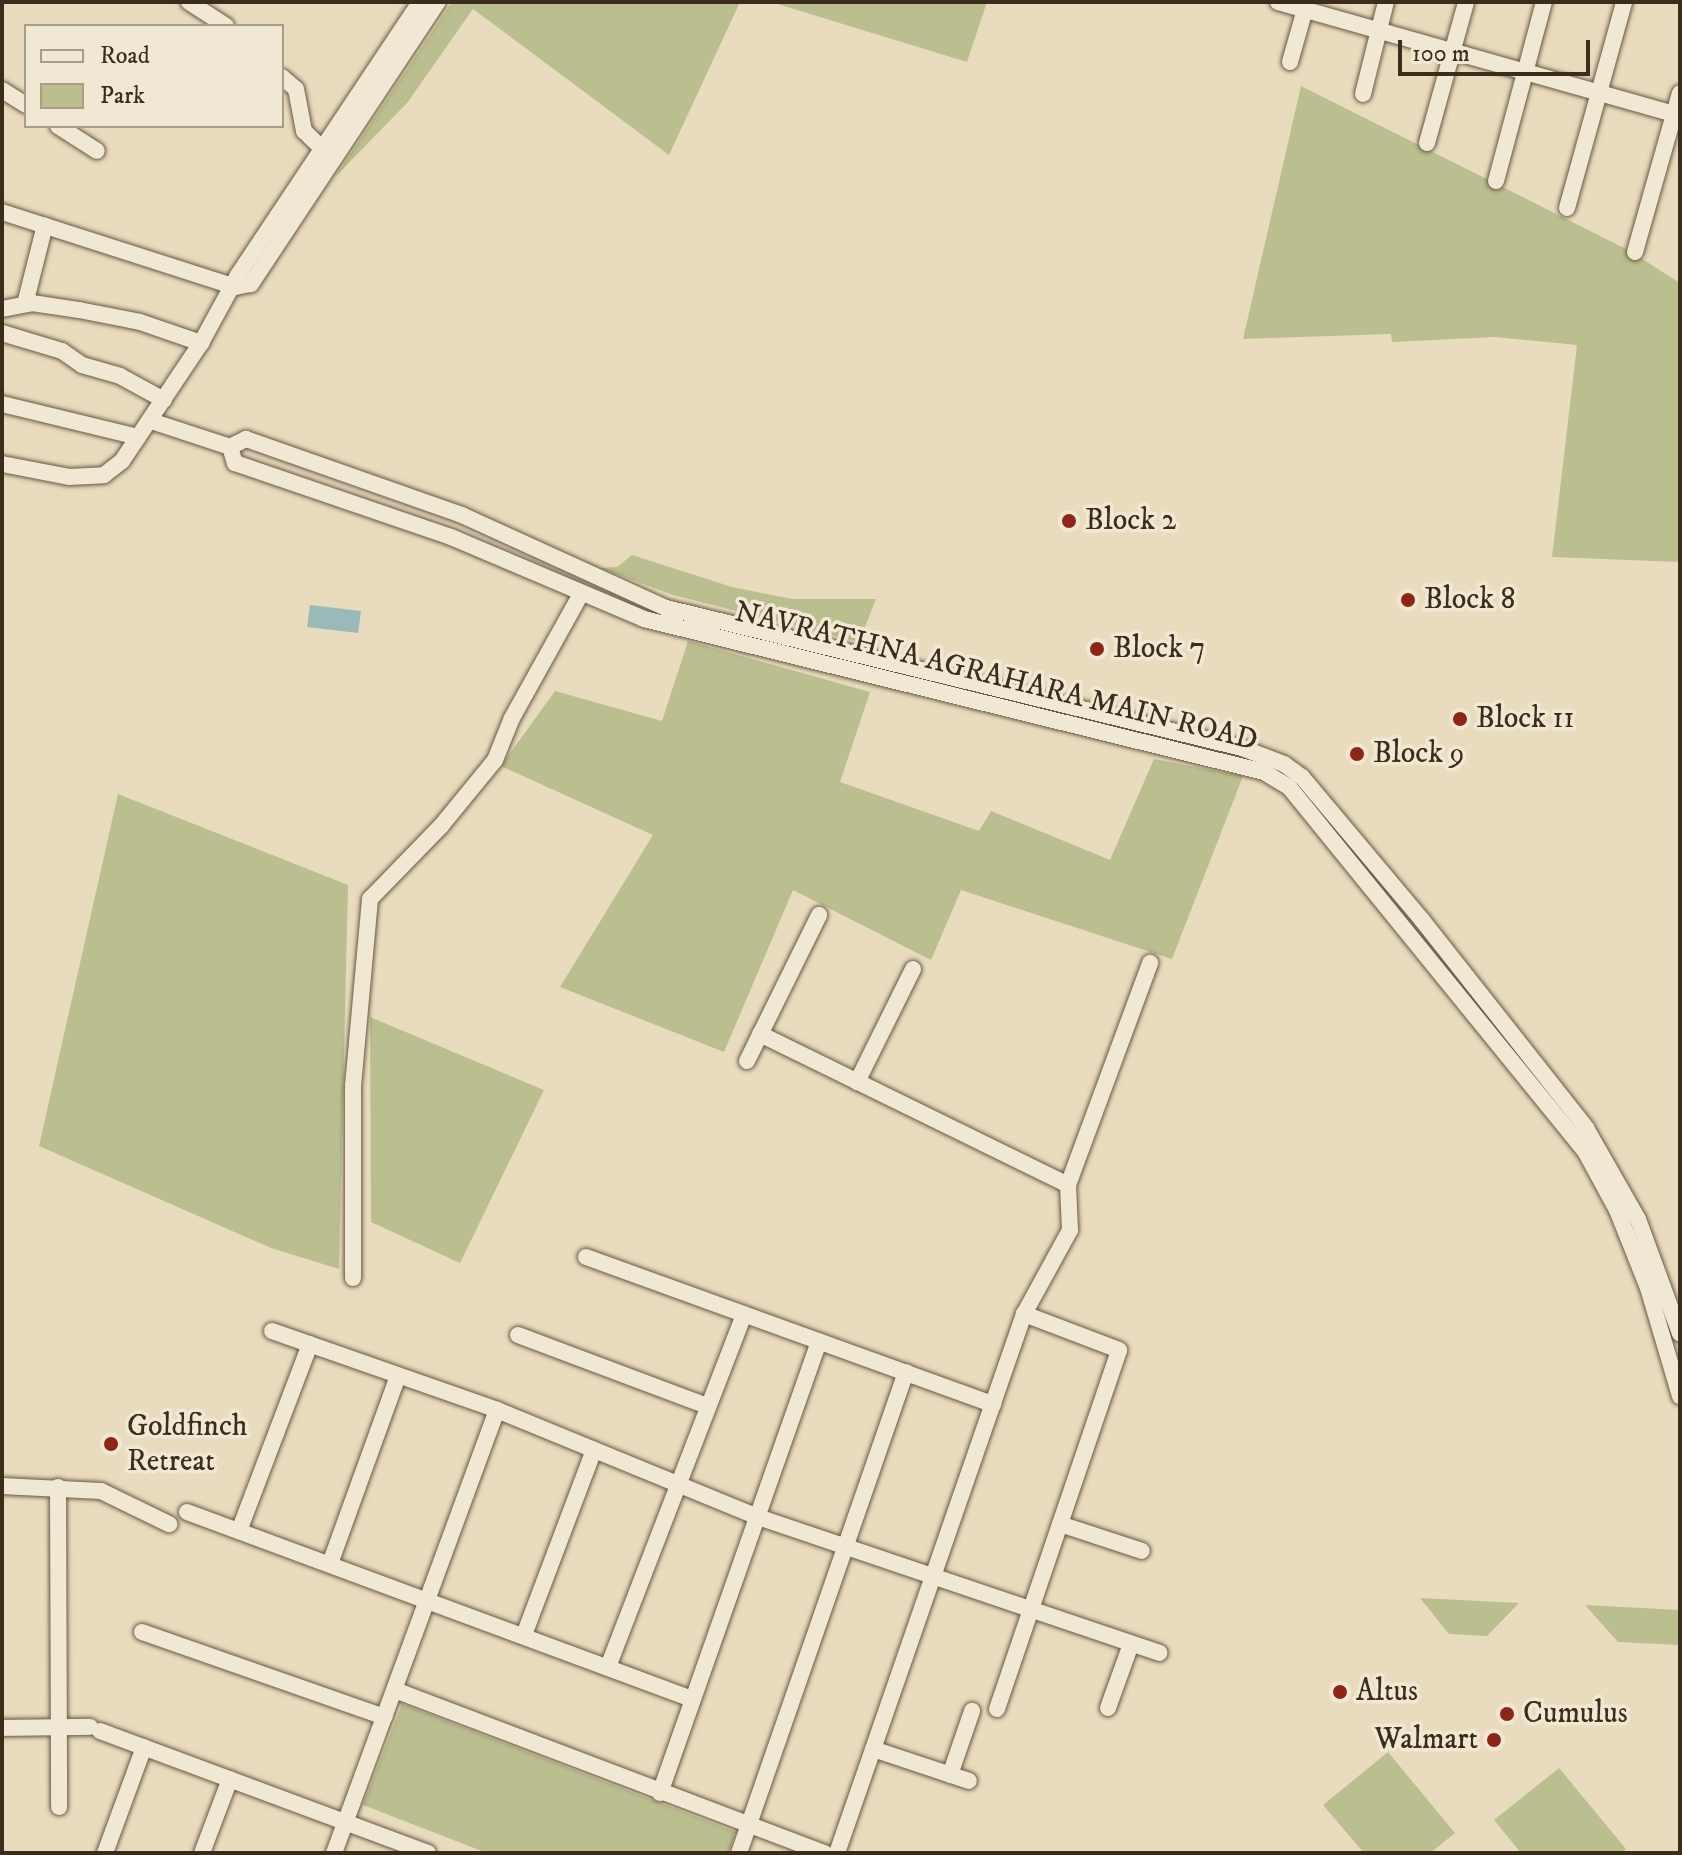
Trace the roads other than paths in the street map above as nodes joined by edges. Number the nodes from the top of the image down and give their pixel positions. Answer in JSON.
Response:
{"nodes":[{"id":1,"x":189,"y":2,"type":"edge"},
{"id":2,"x":420,"y":2,"type":"edge"},
{"id":3,"x":438,"y":2,"type":"edge"},
{"id":4,"x":1278,"y":2,"type":"edge"},
{"id":5,"x":1386,"y":2,"type":"edge"},
{"id":6,"x":1466,"y":2,"type":"edge"},
{"id":7,"x":1544,"y":2,"type":"edge"},
{"id":8,"x":1624,"y":2,"type":"edge"},
{"id":9,"x":1306,"y":6,"type":"edge"},
{"id":10,"x":223,"y":24,"type":"edge"},
{"id":11,"x":1379,"y":31,"type":"junction"},
{"id":12,"x":1452,"y":51,"type":"junction"},
{"id":13,"x":1290,"y":62,"type":"dead end"},
{"id":14,"x":1526,"y":73,"type":"junction"},
{"id":15,"x":284,"y":79,"type":"edge"},
{"id":16,"x":2,"y":90,"type":"edge"},
{"id":17,"x":1598,"y":93,"type":"junction"},
{"id":18,"x":1680,"y":93,"type":"edge"},
{"id":19,"x":1363,"y":94,"type":"dead end"},
{"id":20,"x":24,"y":104,"type":"edge"},
{"id":21,"x":1677,"y":116,"type":"edge"},
{"id":22,"x":61,"y":128,"type":"edge"},
{"id":23,"x":1427,"y":143,"type":"dead end"},
{"id":24,"x":324,"y":150,"type":"junction"},
{"id":25,"x":97,"y":151,"type":"dead end"},
{"id":26,"x":1496,"y":181,"type":"dead end"},
{"id":27,"x":1567,"y":208,"type":"dead end"},
{"id":28,"x":2,"y":212,"type":"edge"},
{"id":29,"x":45,"y":225,"type":"junction"},
{"id":30,"x":1635,"y":252,"type":"dead end"},
{"id":31,"x":235,"y":287,"type":"junction"},
{"id":32,"x":25,"y":304,"type":"junction"},
{"id":33,"x":2,"y":309,"type":"edge"},
{"id":34,"x":2,"y":333,"type":"edge"},
{"id":35,"x":201,"y":343,"type":"junction"},
{"id":36,"x":164,"y":400,"type":"junction"},
{"id":37,"x":2,"y":404,"type":"edge"},
{"id":38,"x":151,"y":421,"type":"junction"},
{"id":39,"x":138,"y":437,"type":"junction"},
{"id":40,"x":230,"y":447,"type":"junction"},
{"id":41,"x":2,"y":464,"type":"edge"},
{"id":42,"x":462,"y":515,"type":"junction"},
{"id":43,"x":451,"y":537,"type":"junction"},
{"id":44,"x":581,"y":594,"type":"junction"},
{"id":45,"x":819,"y":915,"type":"dead end"},
{"id":46,"x":1150,"y":963,"type":"dead end"},
{"id":47,"x":913,"y":969,"type":"dead end"},
{"id":48,"x":1500,"y":1029,"type":"junction"},
{"id":49,"x":760,"y":1034,"type":"junction"},
{"id":50,"x":747,"y":1061,"type":"dead end"},
{"id":51,"x":857,"y":1082,"type":"junction"},
{"id":52,"x":1068,"y":1185,"type":"junction"},
{"id":53,"x":586,"y":1257,"type":"dead end"},
{"id":54,"x":353,"y":1278,"type":"dead end"},
{"id":55,"x":744,"y":1314,"type":"junction"},
{"id":56,"x":1024,"y":1314,"type":"junction"},
{"id":57,"x":272,"y":1331,"type":"dead end"},
{"id":58,"x":1680,"y":1334,"type":"edge"},
{"id":59,"x":518,"y":1335,"type":"dead end"},
{"id":60,"x":819,"y":1341,"type":"junction"},
{"id":61,"x":310,"y":1344,"type":"junction"},
{"id":62,"x":906,"y":1372,"type":"junction"},
{"id":63,"x":398,"y":1376,"type":"junction"},
{"id":64,"x":1680,"y":1396,"type":"edge"},
{"id":65,"x":993,"y":1404,"type":"junction"},
{"id":66,"x":707,"y":1406,"type":"junction"},
{"id":67,"x":497,"y":1410,"type":"junction"},
{"id":68,"x":594,"y":1450,"type":"junction"},
{"id":69,"x":676,"y":1484,"type":"junction"},
{"id":70,"x":2,"y":1486,"type":"edge"},
{"id":71,"x":58,"y":1487,"type":"junction"},
{"id":72,"x":187,"y":1512,"type":"dead end"},
{"id":73,"x":755,"y":1516,"type":"junction"},
{"id":74,"x":169,"y":1524,"type":"dead end"},
{"id":75,"x":1060,"y":1524,"type":"junction"},
{"id":76,"x":239,"y":1531,"type":"junction"},
{"id":77,"x":844,"y":1546,"type":"junction"},
{"id":78,"x":1142,"y":1551,"type":"dead end"},
{"id":79,"x":331,"y":1561,"type":"junction"},
{"id":80,"x":933,"y":1577,"type":"junction"},
{"id":81,"x":429,"y":1599,"type":"junction"},
{"id":82,"x":1031,"y":1610,"type":"junction"},
{"id":83,"x":142,"y":1632,"type":"dead end"},
{"id":84,"x":524,"y":1635,"type":"junction"},
{"id":85,"x":1131,"y":1644,"type":"junction"},
{"id":86,"x":1159,"y":1653,"type":"dead end"},
{"id":87,"x":608,"y":1667,"type":"junction"},
{"id":88,"x":395,"y":1690,"type":"junction"},
{"id":89,"x":692,"y":1699,"type":"junction"},
{"id":90,"x":1108,"y":1708,"type":"dead end"},
{"id":91,"x":997,"y":1709,"type":"dead end"},
{"id":92,"x":972,"y":1711,"type":"dead end"},
{"id":93,"x":385,"y":1717,"type":"junction"},
{"id":94,"x":58,"y":1727,"type":"junction"},
{"id":95,"x":2,"y":1728,"type":"edge"},
{"id":96,"x":144,"y":1747,"type":"junction"},
{"id":97,"x":873,"y":1749,"type":"junction"},
{"id":98,"x":950,"y":1775,"type":"junction"},
{"id":99,"x":230,"y":1779,"type":"junction"},
{"id":100,"x":969,"y":1781,"type":"dead end"},
{"id":101,"x":660,"y":1793,"type":"junction"},
{"id":102,"x":59,"y":1807,"type":"dead end"},
{"id":103,"x":346,"y":1822,"type":"junction"},
{"id":104,"x":748,"y":1827,"type":"junction"},
{"id":105,"x":105,"y":1853,"type":"edge"},
{"id":106,"x":202,"y":1853,"type":"edge"},
{"id":107,"x":334,"y":1853,"type":"edge"},
{"id":108,"x":428,"y":1853,"type":"edge"},
{"id":109,"x":739,"y":1853,"type":"edge"},
{"id":110,"x":825,"y":1853,"type":"edge"},
{"id":111,"x":837,"y":1853,"type":"edge"}],
"edges":[{"from":1,"to":10,"type":"street"},
{"from":2,"to":24,"type":"street"},
{"from":3,"to":31,"type":"street"},
{"from":4,"to":9,"type":"street"},
{"from":5,"to":11,"type":"street"},
{"from":6,"to":12,"type":"street"},
{"from":7,"to":14,"type":"street"},
{"from":8,"to":17,"type":"street"},
{"from":9,"to":11,"type":"street"},
{"from":9,"to":13,"type":"street"},
{"from":11,"to":12,"type":"street"},
{"from":11,"to":19,"type":"street"},
{"from":12,"to":14,"type":"street"},
{"from":12,"to":23,"type":"street"},
{"from":14,"to":17,"type":"street"},
{"from":14,"to":26,"type":"street"},
{"from":15,"to":24,"type":"street"},
{"from":16,"to":20,"type":"street"},
{"from":17,"to":21,"type":"street"},
{"from":17,"to":27,"type":"street"},
{"from":18,"to":21,"type":"street"},
{"from":21,"to":30,"type":"street"},
{"from":22,"to":25,"type":"street"},
{"from":24,"to":31,"type":"street"},
{"from":28,"to":29,"type":"street"},
{"from":29,"to":31,"type":"street"},
{"from":29,"to":32,"type":"street"},
{"from":31,"to":35,"type":"street"},
{"from":32,"to":33,"type":"street"},
{"from":32,"to":35,"type":"street"},
{"from":34,"to":36,"type":"street"},
{"from":35,"to":36,"type":"street"},
{"from":36,"to":38,"type":"street"},
{"from":37,"to":39,"type":"street"},
{"from":38,"to":39,"type":"street"},
{"from":38,"to":40,"type":"street"},
{"from":39,"to":41,"type":"street"},
{"from":40,"to":42,"type":"street","name":"NAVRATHNA AGRAHARA MAIN ROAD"},
{"from":40,"to":43,"type":"street","name":"NAVRATHNA AGRAHARA MAIN ROAD"},
{"from":42,"to":43,"type":"street"},
{"from":42,"to":48,"type":"street","name":"NAVRATHNA AGRAHARA MAIN ROAD"},
{"from":43,"to":44,"type":"street","name":"NAVRATHNA AGRAHARA MAIN ROAD"},
{"from":44,"to":48,"type":"street","name":"NAVRATHNA AGRAHARA MAIN ROAD"},
{"from":44,"to":54,"type":"street"},
{"from":45,"to":49,"type":"street"},
{"from":46,"to":52,"type":"street"},
{"from":47,"to":51,"type":"street"},
{"from":48,"to":58,"type":"street","name":"NAVRATHNA AGRAHARA MAIN ROAD"},
{"from":48,"to":64,"type":"street","name":"NAVRATHNA AGRAHARA MAIN ROAD"},
{"from":49,"to":50,"type":"street"},
{"from":49,"to":51,"type":"street"},
{"from":51,"to":52,"type":"street"},
{"from":52,"to":56,"type":"street"},
{"from":53,"to":55,"type":"street"},
{"from":55,"to":60,"type":"street"},
{"from":55,"to":66,"type":"street"},
{"from":56,"to":65,"type":"street"},
{"from":56,"to":75,"type":"street"},
{"from":57,"to":61,"type":"street"},
{"from":59,"to":66,"type":"street"},
{"from":60,"to":62,"type":"street"},
{"from":60,"to":73,"type":"street"},
{"from":61,"to":63,"type":"street"},
{"from":61,"to":76,"type":"street"},
{"from":62,"to":65,"type":"street"},
{"from":62,"to":77,"type":"street"},
{"from":63,"to":67,"type":"street"},
{"from":63,"to":79,"type":"street"},
{"from":65,"to":80,"type":"street"},
{"from":66,"to":69,"type":"street"},
{"from":67,"to":68,"type":"street"},
{"from":67,"to":81,"type":"street"},
{"from":68,"to":69,"type":"street"},
{"from":68,"to":84,"type":"street"},
{"from":69,"to":73,"type":"street"},
{"from":69,"to":87,"type":"street"},
{"from":70,"to":71,"type":"street"},
{"from":71,"to":74,"type":"street"},
{"from":71,"to":94,"type":"street"},
{"from":72,"to":76,"type":"street"},
{"from":73,"to":77,"type":"street"},
{"from":73,"to":89,"type":"street"},
{"from":75,"to":78,"type":"street"},
{"from":75,"to":82,"type":"street"},
{"from":76,"to":79,"type":"street"},
{"from":77,"to":80,"type":"street"},
{"from":77,"to":104,"type":"street"},
{"from":79,"to":81,"type":"street"},
{"from":80,"to":82,"type":"street"},
{"from":80,"to":97,"type":"street"},
{"from":81,"to":84,"type":"street"},
{"from":81,"to":88,"type":"street"},
{"from":82,"to":85,"type":"street"},
{"from":82,"to":91,"type":"street"},
{"from":83,"to":93,"type":"street"},
{"from":84,"to":87,"type":"street"},
{"from":85,"to":86,"type":"street"},
{"from":85,"to":90,"type":"street"},
{"from":87,"to":89,"type":"street"},
{"from":88,"to":93,"type":"street"},
{"from":88,"to":101,"type":"street"},
{"from":89,"to":101,"type":"street"},
{"from":92,"to":98,"type":"street"},
{"from":93,"to":103,"type":"street"},
{"from":94,"to":95,"type":"street"},
{"from":94,"to":96,"type":"street"},
{"from":94,"to":102,"type":"street"},
{"from":96,"to":99,"type":"street"},
{"from":96,"to":105,"type":"street"},
{"from":97,"to":98,"type":"street"},
{"from":97,"to":111,"type":"street"},
{"from":98,"to":100,"type":"street"},
{"from":99,"to":103,"type":"street"},
{"from":99,"to":106,"type":"street"},
{"from":101,"to":104,"type":"street"},
{"from":103,"to":107,"type":"street"},
{"from":103,"to":108,"type":"street"},
{"from":104,"to":109,"type":"street"},
{"from":104,"to":110,"type":"street"}]}
